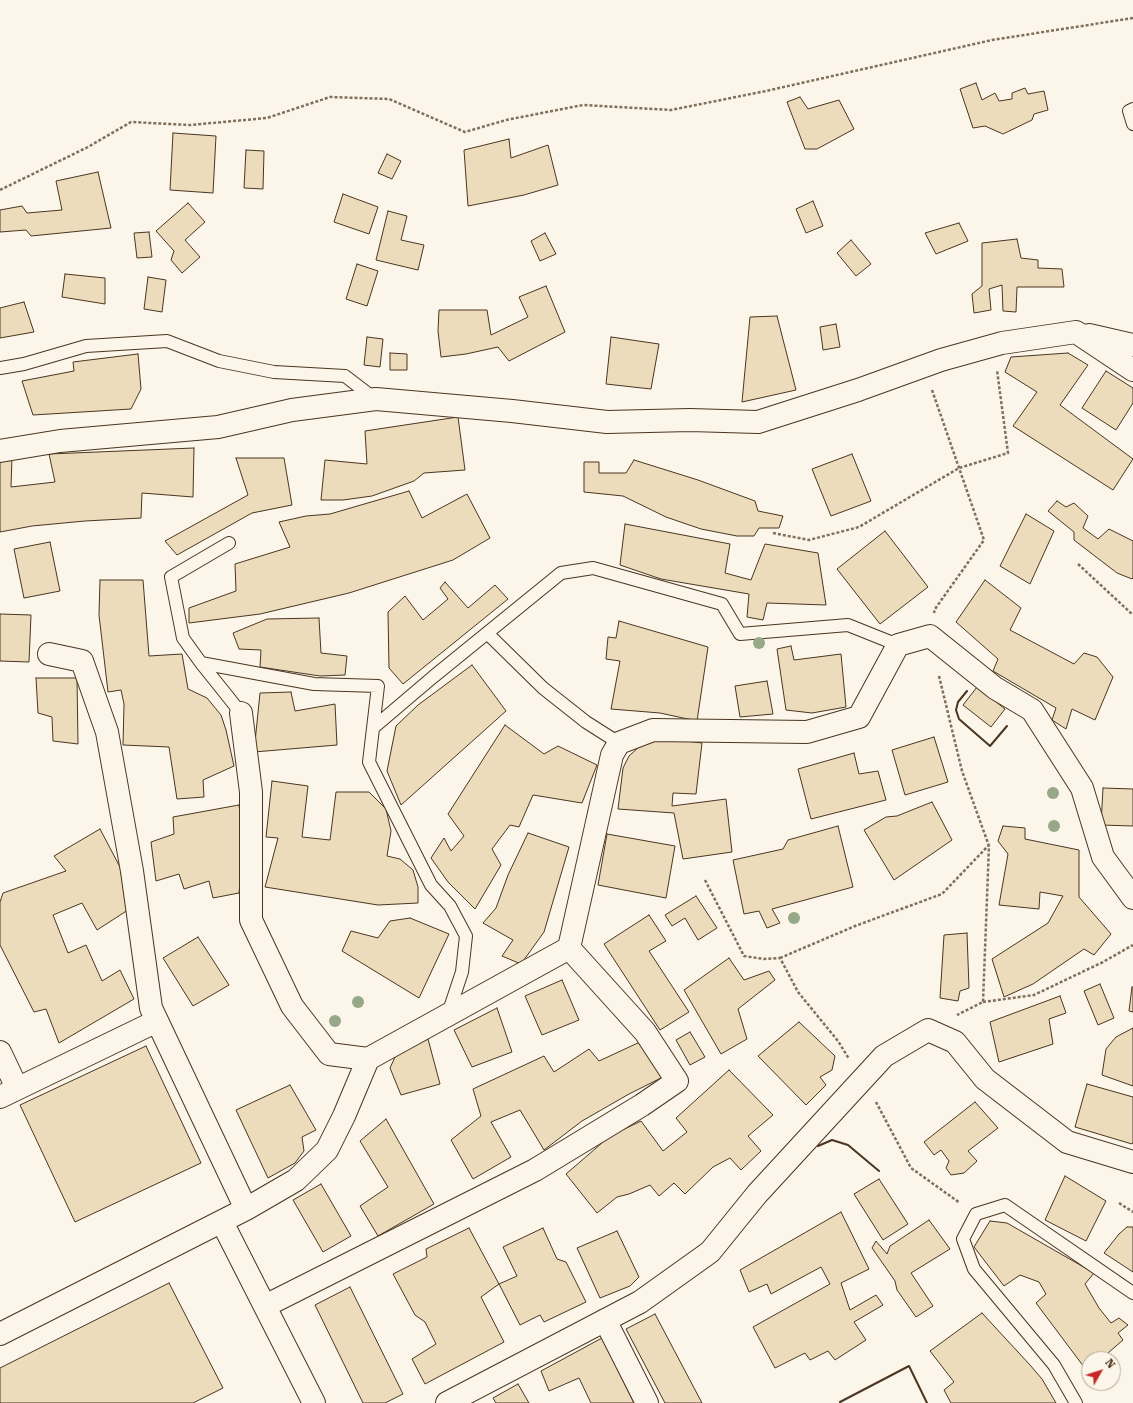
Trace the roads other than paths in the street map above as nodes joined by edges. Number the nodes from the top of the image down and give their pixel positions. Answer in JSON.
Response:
{"nodes":[{"id":1,"x":1133,"y":109,"type":"edge"},
{"id":2,"x":1133,"y":124,"type":"edge"},
{"id":3,"x":1076,"y":332,"type":"junction"},
{"id":4,"x":1133,"y":345,"type":"edge"},
{"id":5,"x":0,"y":368,"type":"edge"},
{"id":6,"x":1133,"y":370,"type":"edge"},
{"id":7,"x":376,"y":399,"type":"junction"},
{"id":8,"x":0,"y":451,"type":"edge"},
{"id":9,"x":229,"y":543,"type":"dead end"},
{"id":10,"x":488,"y":633,"type":"junction"},
{"id":11,"x":898,"y":645,"type":"junction"},
{"id":12,"x":50,"y":654,"type":"dead end"},
{"id":13,"x":201,"y":663,"type":"junction"},
{"id":14,"x":241,"y":713,"type":"joint"},
{"id":15,"x":373,"y":728,"type":"junction"},
{"id":16,"x":619,"y":743,"type":"junction"},
{"id":17,"x":1133,"y":898,"type":"edge"},
{"id":18,"x":569,"y":948,"type":"junction"},
{"id":19,"x":448,"y":1014,"type":"junction"},
{"id":20,"x":157,"y":1021,"type":"junction"},
{"id":21,"x":0,"y":1052,"type":"edge"},
{"id":22,"x":368,"y":1059,"type":"junction"},
{"id":23,"x":8,"y":1092,"type":"edge"},
{"id":24,"x":1133,"y":1162,"type":"edge"},
{"id":25,"x":246,"y":1209,"type":"junction"},
{"id":26,"x":222,"y":1222,"type":"junction"},
{"id":27,"x":1133,"y":1293,"type":"edge"},
{"id":28,"x":265,"y":1306,"type":"junction"},
{"id":29,"x":604,"y":1320,"type":"junction"},
{"id":30,"x":0,"y":1334,"type":"edge"},
{"id":31,"x":314,"y":1403,"type":"edge"},
{"id":32,"x":447,"y":1403,"type":"edge"},
{"id":33,"x":647,"y":1403,"type":"edge"},
{"id":34,"x":1076,"y":1403,"type":"edge"}],
"edges":[{"from":1,"to":2,"type":"lane"},
{"from":3,"to":4,"type":"street"},
{"from":3,"to":6,"type":"street"},
{"from":3,"to":7,"type":"street"},
{"from":5,"to":7,"type":"lane"},
{"from":7,"to":8,"type":"street"},
{"from":9,"to":13,"type":"lane"},
{"from":10,"to":11,"type":"lane"},
{"from":10,"to":15,"type":"lane"},
{"from":10,"to":16,"type":"lane"},
{"from":11,"to":16,"type":"street"},
{"from":11,"to":17,"type":"street"},
{"from":12,"to":20,"type":"street"},
{"from":13,"to":14,"type":"lane"},
{"from":13,"to":15,"type":"lane"},
{"from":14,"to":22,"type":"street"},
{"from":15,"to":19,"type":"lane"},
{"from":16,"to":18,"type":"street"},
{"from":18,"to":19,"type":"street"},
{"from":18,"to":28,"type":"street"},
{"from":19,"to":22,"type":"street"},
{"from":20,"to":23,"type":"street"},
{"from":20,"to":25,"type":"street"},
{"from":21,"to":23,"type":"street"},
{"from":22,"to":25,"type":"street"},
{"from":24,"to":29,"type":"street"},
{"from":25,"to":26,"type":"street"},
{"from":26,"to":28,"type":"street"},
{"from":26,"to":30,"type":"street"},
{"from":27,"to":34,"type":"lane"},
{"from":28,"to":31,"type":"street"},
{"from":29,"to":32,"type":"street"},
{"from":29,"to":33,"type":"street"}]}
